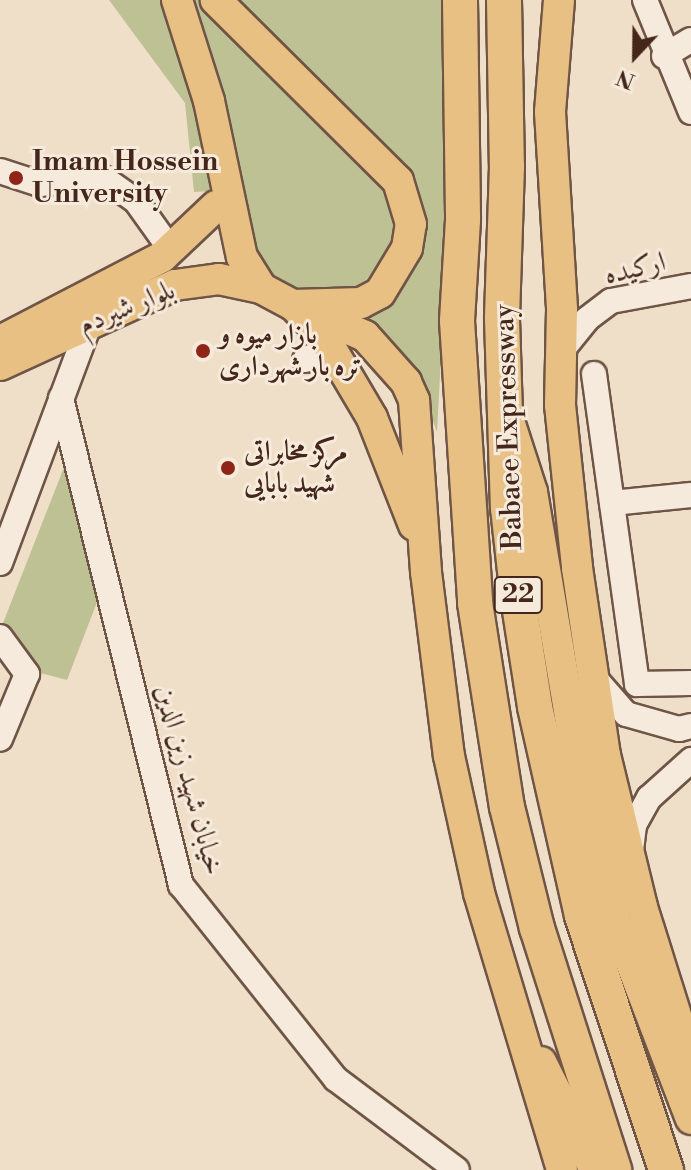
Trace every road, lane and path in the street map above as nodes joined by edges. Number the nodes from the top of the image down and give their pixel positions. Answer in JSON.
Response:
{"nodes":[{"id":1,"x":177,"y":0,"type":"edge"},
{"id":2,"x":216,"y":0,"type":"edge"},
{"id":3,"x":460,"y":0,"type":"edge"},
{"id":4,"x":504,"y":0,"type":"edge"},
{"id":5,"x":559,"y":0,"type":"edge"},
{"id":6,"x":645,"y":0,"type":"edge"},
{"id":7,"x":691,"y":40,"type":"edge"},
{"id":8,"x":664,"y":56,"type":"junction"},
{"id":9,"x":691,"y":112,"type":"edge"},
{"id":10,"x":0,"y":171,"type":"edge"},
{"id":11,"x":221,"y":199,"type":"junction"},
{"id":12,"x":167,"y":253,"type":"junction"},
{"id":13,"x":691,"y":286,"type":"edge"},
{"id":14,"x":261,"y":288,"type":"junction"},
{"id":15,"x":174,"y":292,"type":"junction"},
{"id":16,"x":293,"y":305,"type":"junction"},
{"id":17,"x":85,"y":312,"type":"junction"},
{"id":18,"x":323,"y":335,"type":"junction"},
{"id":19,"x":0,"y":341,"type":"edge"},
{"id":20,"x":563,"y":349,"type":"junction"},
{"id":21,"x":305,"y":360,"type":"dead end"},
{"id":22,"x":0,"y":365,"type":"edge"},
{"id":23,"x":594,"y":374,"type":"dead end"},
{"id":24,"x":61,"y":398,"type":"junction"},
{"id":25,"x":506,"y":413,"type":"junction"},
{"id":26,"x":691,"y":495,"type":"edge"},
{"id":27,"x":612,"y":503,"type":"junction"},
{"id":28,"x":0,"y":563,"type":"edge"},
{"id":29,"x":426,"y":572,"type":"junction"},
{"id":30,"x":0,"y":637,"type":"edge"},
{"id":31,"x":591,"y":674,"type":"junction"},
{"id":32,"x":691,"y":683,"type":"edge"},
{"id":33,"x":691,"y":726,"type":"edge"},
{"id":34,"x":0,"y":739,"type":"edge"},
{"id":35,"x":691,"y":760,"type":"edge"},
{"id":36,"x":630,"y":857,"type":"junction"},
{"id":37,"x":510,"y":1000,"type":"junction"},
{"id":38,"x":691,"y":1063,"type":"edge"},
{"id":39,"x":691,"y":1119,"type":"edge"},
{"id":40,"x":457,"y":1170,"type":"edge"},
{"id":41,"x":562,"y":1170,"type":"edge"},
{"id":42,"x":595,"y":1170,"type":"edge"},
{"id":43,"x":614,"y":1170,"type":"edge"},
{"id":44,"x":666,"y":1170,"type":"edge"}],
"edges":[{"from":1,"to":11,"type":"main road"},
{"from":2,"to":16,"type":"main road"},
{"from":3,"to":43,"type":"highway","name":"Babaee Expressway","number":"22"},
{"from":4,"to":25,"type":"highway","name":"Babaee Expressway","number":"22"},
{"from":5,"to":20,"type":"main road"},
{"from":6,"to":8,"type":"street"},
{"from":7,"to":8,"type":"street"},
{"from":8,"to":9,"type":"street"},
{"from":10,"to":12,"type":"street"},
{"from":11,"to":12,"type":"main road","name":"بلوار شیردم"},
{"from":11,"to":14,"type":"main road"},
{"from":12,"to":15,"type":"main road"},
{"from":12,"to":17,"type":"main road","name":"بلوار شیردم"},
{"from":13,"to":20,"type":"street","name":"ارکیده"},
{"from":14,"to":15,"type":"main road","name":"بلوار شیردم"},
{"from":14,"to":16,"type":"main road","name":"بلوار شیردم"},
{"from":15,"to":17,"type":"main road","name":"بلوار شیردم"},
{"from":16,"to":18,"type":"main road"},
{"from":16,"to":29,"type":"main road"},
{"from":17,"to":19,"type":"main road","name":"بلوار شیردم"},
{"from":17,"to":22,"type":"main road","name":"بلوار شیردم"},
{"from":17,"to":24,"type":"street"},
{"from":18,"to":21,"type":"street"},
{"from":18,"to":29,"type":"main road"},
{"from":20,"to":31,"type":"main road"},
{"from":23,"to":27,"type":"street"},
{"from":24,"to":28,"type":"street"},
{"from":24,"to":40,"type":"street","name":"خیابان شهید زین الدین"},
{"from":25,"to":39,"type":"main road"},
{"from":25,"to":44,"type":"highway","name":"Babaee Expressway","number":"22"},
{"from":26,"to":27,"type":"street"},
{"from":27,"to":32,"type":"street"},
{"from":29,"to":37,"type":"main road"},
{"from":30,"to":34,"type":"street"},
{"from":31,"to":33,"type":"street"},
{"from":31,"to":36,"type":"main road"},
{"from":35,"to":36,"type":"street"},
{"from":36,"to":38,"type":"main road"},
{"from":37,"to":41,"type":"main road"},
{"from":37,"to":42,"type":"main road"}]}
